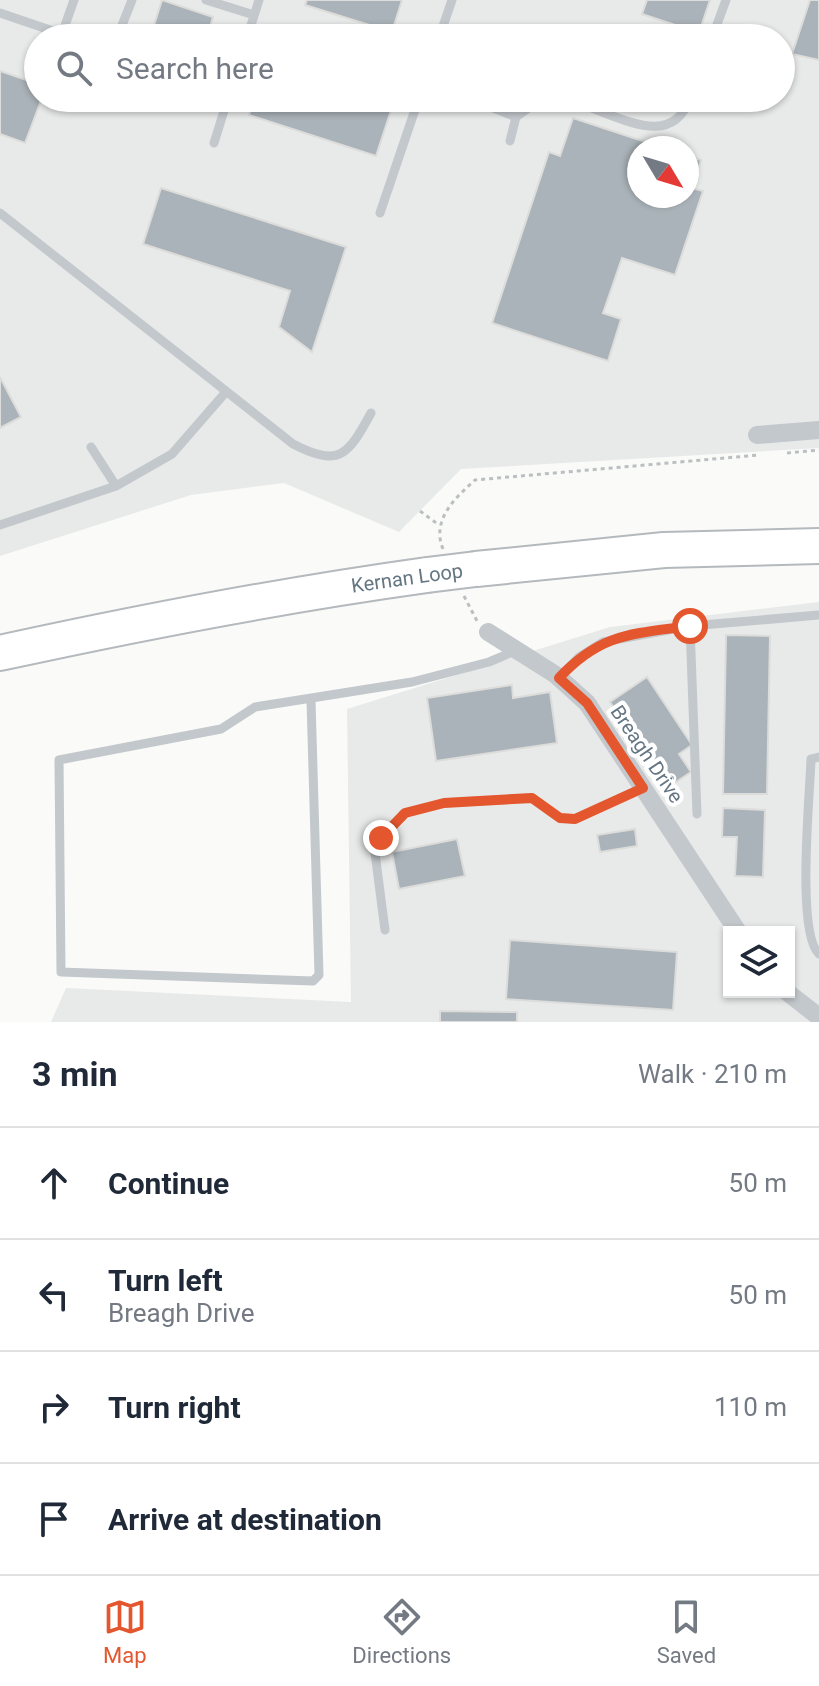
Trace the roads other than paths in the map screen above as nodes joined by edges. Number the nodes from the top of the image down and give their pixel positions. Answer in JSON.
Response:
{"nodes":[{"id":1,"x":74,"y":0,"type":"edge"},
{"id":2,"x":132,"y":0,"type":"edge"},
{"id":3,"x":206,"y":0,"type":"edge"},
{"id":4,"x":259,"y":0,"type":"edge"},
{"id":5,"x":452,"y":0,"type":"edge"},
{"id":6,"x":726,"y":0,"type":"edge"},
{"id":7,"x":0,"y":13,"type":"edge"},
{"id":8,"x":254,"y":15,"type":"junction"},
{"id":9,"x":32,"y":24,"type":"edge"},
{"id":10,"x":66,"y":24,"type":"edge"},
{"id":11,"x":123,"y":24,"type":"edge"},
{"id":12,"x":251,"y":24,"type":"edge"},
{"id":13,"x":444,"y":24,"type":"edge"},
{"id":14,"x":717,"y":24,"type":"edge"},
{"id":15,"x":224,"y":112,"type":"edge"},
{"id":16,"x":414,"y":112,"type":"edge"},
{"id":17,"x":503,"y":112,"type":"edge"},
{"id":18,"x":524,"y":112,"type":"edge"},
{"id":19,"x":606,"y":112,"type":"edge"},
{"id":20,"x":685,"y":112,"type":"edge"},
{"id":21,"x":516,"y":117,"type":"junction"},
{"id":22,"x":510,"y":141,"type":"dead end"},
{"id":23,"x":214,"y":143,"type":"dead end"},
{"id":24,"x":0,"y":213,"type":"edge"},
{"id":25,"x":380,"y":213,"type":"dead end"},
{"id":26,"x":225,"y":393,"type":"junction"},
{"id":27,"x":371,"y":413,"type":"dead end"},
{"id":28,"x":819,"y":430,"type":"edge"},
{"id":29,"x":757,"y":435,"type":"dead end"},
{"id":30,"x":91,"y":447,"type":"dead end"},
{"id":31,"x":116,"y":486,"type":"junction"},
{"id":32,"x":0,"y":525,"type":"edge"},
{"id":33,"x":819,"y":546,"type":"edge"},
{"id":34,"x":819,"y":615,"type":"edge"},
{"id":35,"x":690,"y":626,"type":"junction"},
{"id":36,"x":488,"y":632,"type":"road end"},
{"id":37,"x":515,"y":651,"type":"junction"},
{"id":38,"x":0,"y":653,"type":"edge"},
{"id":39,"x":559,"y":678,"type":"junction"},
{"id":40,"x":311,"y":701,"type":"junction"},
{"id":41,"x":819,"y":757,"type":"edge"},
{"id":42,"x":643,"y":788,"type":"junction"},
{"id":43,"x":697,"y":814,"type":"dead end"},
{"id":44,"x":734,"y":926,"type":"edge"},
{"id":45,"x":385,"y":930,"type":"dead end"},
{"id":46,"x":819,"y":954,"type":"edge"},
{"id":47,"x":795,"y":998,"type":"edge"},
{"id":48,"x":819,"y":1017,"type":"edge"}],
"edges":[{"from":1,"to":10,"type":"lane"},
{"from":2,"to":11,"type":"lane"},
{"from":3,"to":8,"type":"lane"},
{"from":4,"to":8,"type":"lane"},
{"from":5,"to":13,"type":"lane"},
{"from":6,"to":14,"type":"lane"},
{"from":7,"to":9,"type":"lane"},
{"from":8,"to":12,"type":"lane"},
{"from":15,"to":23,"type":"lane"},
{"from":16,"to":25,"type":"lane"},
{"from":17,"to":21,"type":"lane"},
{"from":18,"to":21,"type":"lane"},
{"from":19,"to":20,"type":"lane"},
{"from":21,"to":22,"type":"lane"},
{"from":24,"to":26,"type":"lane"},
{"from":26,"to":27,"type":"lane"},
{"from":26,"to":31,"type":"lane"},
{"from":28,"to":29,"type":"street"},
{"from":30,"to":31,"type":"lane"},
{"from":31,"to":32,"type":"lane"},
{"from":33,"to":38,"type":"highway","name":"Kernan Loop","bridge":true},
{"from":34,"to":35,"type":"lane"},
{"from":35,"to":39,"type":"lane"},
{"from":35,"to":43,"type":"lane"},
{"from":36,"to":37,"type":"street","name":"Breagh Drive"},
{"from":37,"to":39,"type":"street","name":"Breagh Drive"},
{"from":37,"to":40,"type":"lane"},
{"from":39,"to":42,"type":"street","name":"Breagh Drive"},
{"from":40,"to":40,"type":"lane"},
{"from":41,"to":46,"type":"lane"},
{"from":42,"to":44,"type":"street","name":"Breagh Drive"},
{"from":42,"to":45,"type":"lane"},
{"from":47,"to":48,"type":"street"}]}
